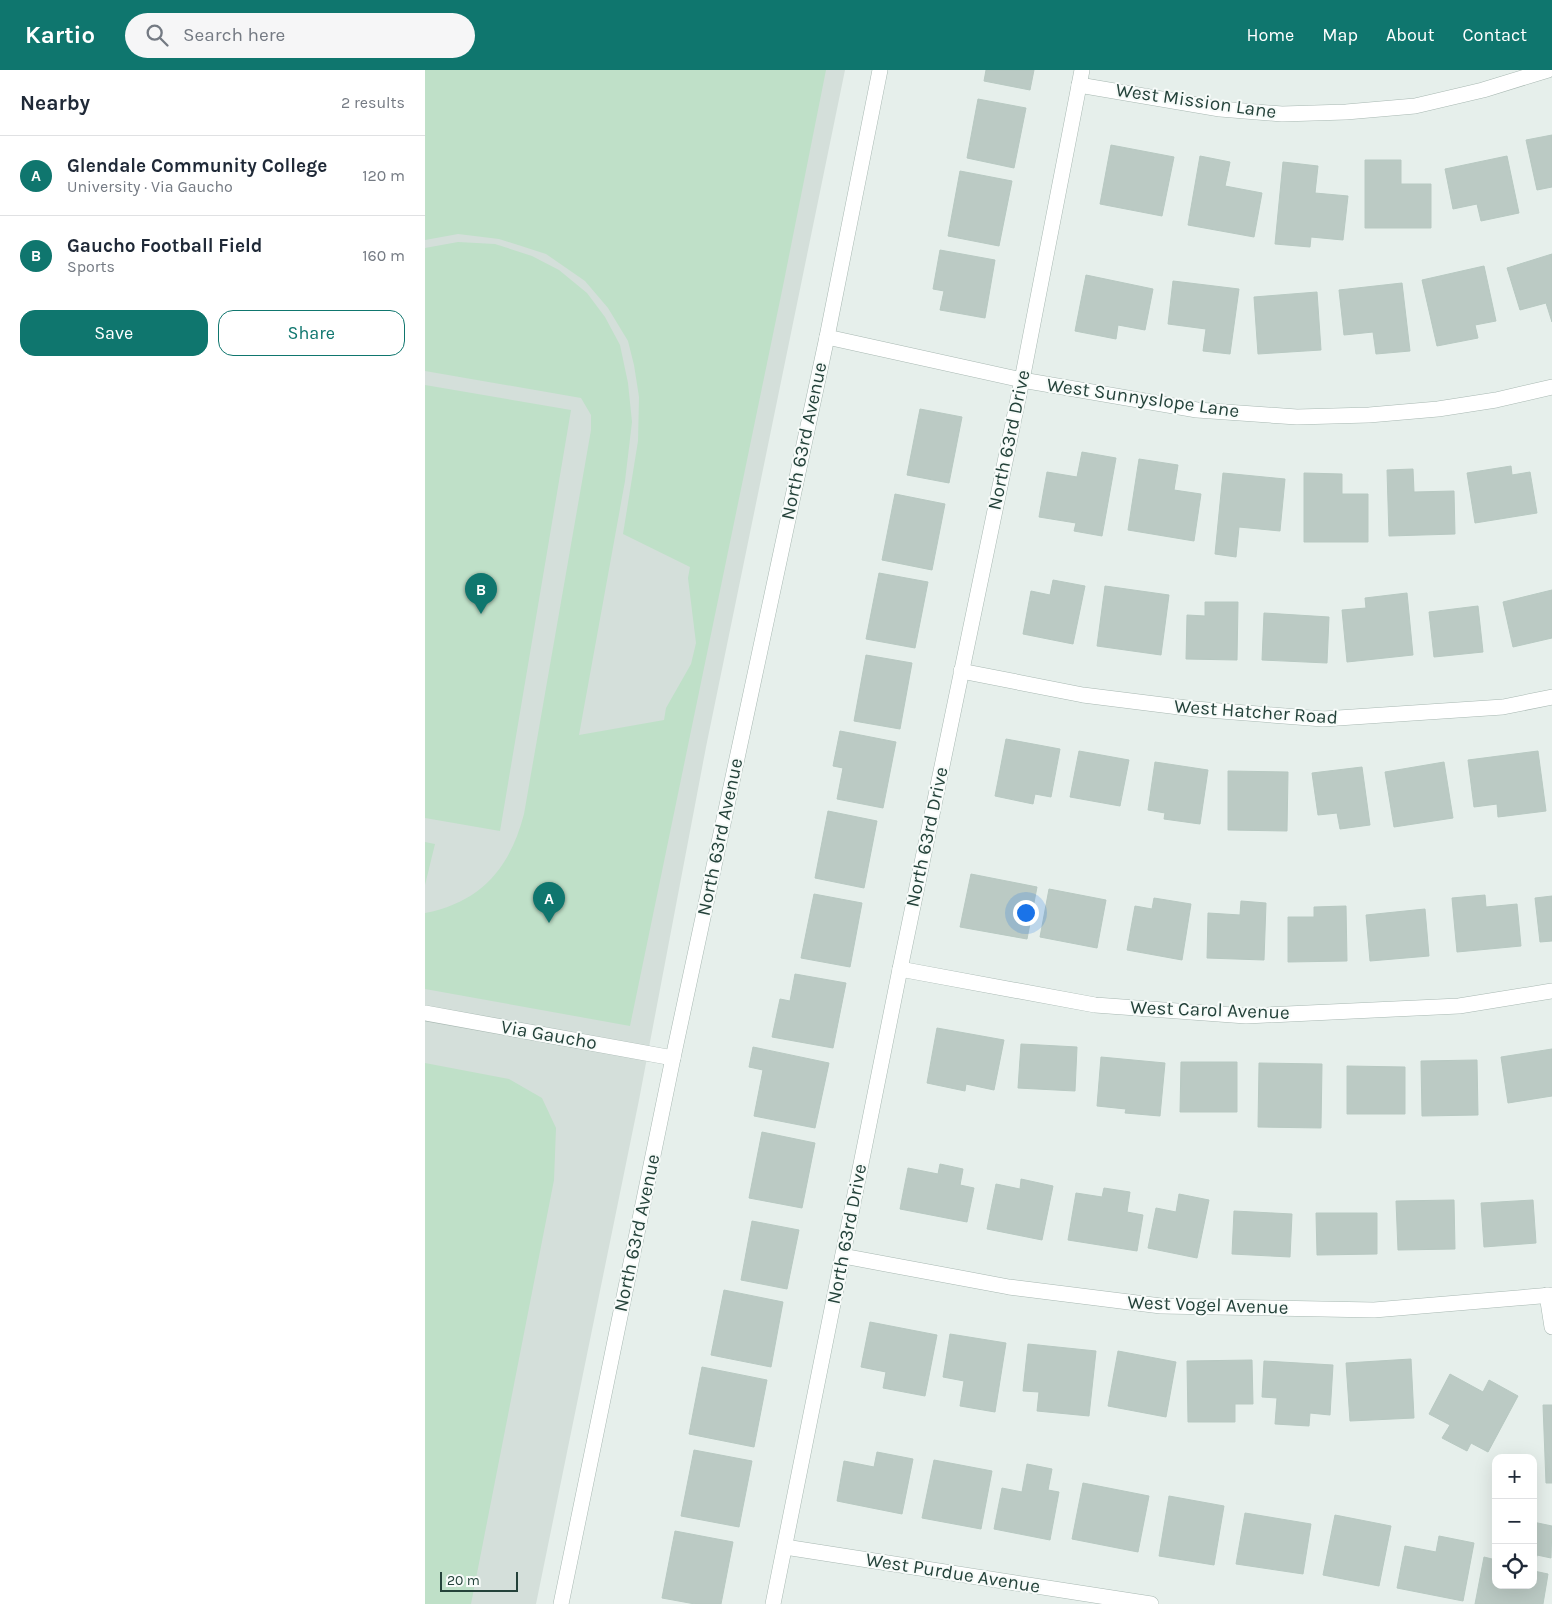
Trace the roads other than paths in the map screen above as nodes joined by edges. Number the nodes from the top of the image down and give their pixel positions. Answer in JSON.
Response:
{"nodes":[{"id":1,"x":880,"y":70,"type":"edge"},
{"id":2,"x":1548,"y":70,"type":"edge"},
{"id":3,"x":1080,"y":77,"type":"edge"},
{"id":4,"x":827,"y":338,"type":"junction"},
{"id":5,"x":1022,"y":380,"type":"junction"},
{"id":6,"x":1552,"y":387,"type":"edge"},
{"id":7,"x":961,"y":671,"type":"junction"},
{"id":8,"x":1552,"y":697,"type":"edge"},
{"id":9,"x":900,"y":969,"type":"junction"},
{"id":10,"x":1552,"y":991,"type":"edge"},
{"id":11,"x":425,"y":1013,"type":"edge"},
{"id":12,"x":673,"y":1058,"type":"junction"},
{"id":13,"x":843,"y":1256,"type":"junction"},
{"id":14,"x":1550,"y":1295,"type":"edge"},
{"id":15,"x":1552,"y":1327,"type":"edge"},
{"id":16,"x":785,"y":1547,"type":"junction"},
{"id":17,"x":561,"y":1604,"type":"edge"},
{"id":18,"x":773,"y":1604,"type":"edge"},
{"id":19,"x":1151,"y":1604,"type":"edge"}],
"edges":[{"from":1,"to":4,"type":"street","name":"North 63rd Avenue"},
{"from":2,"to":3,"type":"street","name":"West Mission Lane"},
{"from":3,"to":5,"type":"street","name":"North 63rd Drive"},
{"from":4,"to":5,"type":"street","name":"West Sunnyslope Lane"},
{"from":4,"to":12,"type":"street","name":"North 63rd Avenue"},
{"from":5,"to":6,"type":"street","name":"West Sunnyslope Lane"},
{"from":5,"to":7,"type":"street","name":"North 63rd Drive"},
{"from":7,"to":8,"type":"street","name":"West Hatcher Road"},
{"from":7,"to":9,"type":"street","name":"North 63rd Drive"},
{"from":9,"to":10,"type":"street","name":"West Carol Avenue"},
{"from":9,"to":13,"type":"street","name":"North 63rd Drive"},
{"from":11,"to":12,"type":"street","name":"Via Gaucho"},
{"from":12,"to":17,"type":"street","name":"North 63rd Avenue"},
{"from":13,"to":14,"type":"street","name":"West Vogel Avenue"},
{"from":13,"to":16,"type":"street","name":"North 63rd Drive"},
{"from":14,"to":15,"type":"street","name":"West Vogel Avenue"},
{"from":16,"to":18,"type":"street","name":"North 63rd Drive"},
{"from":16,"to":19,"type":"street","name":"West Purdue Avenue"}]}
